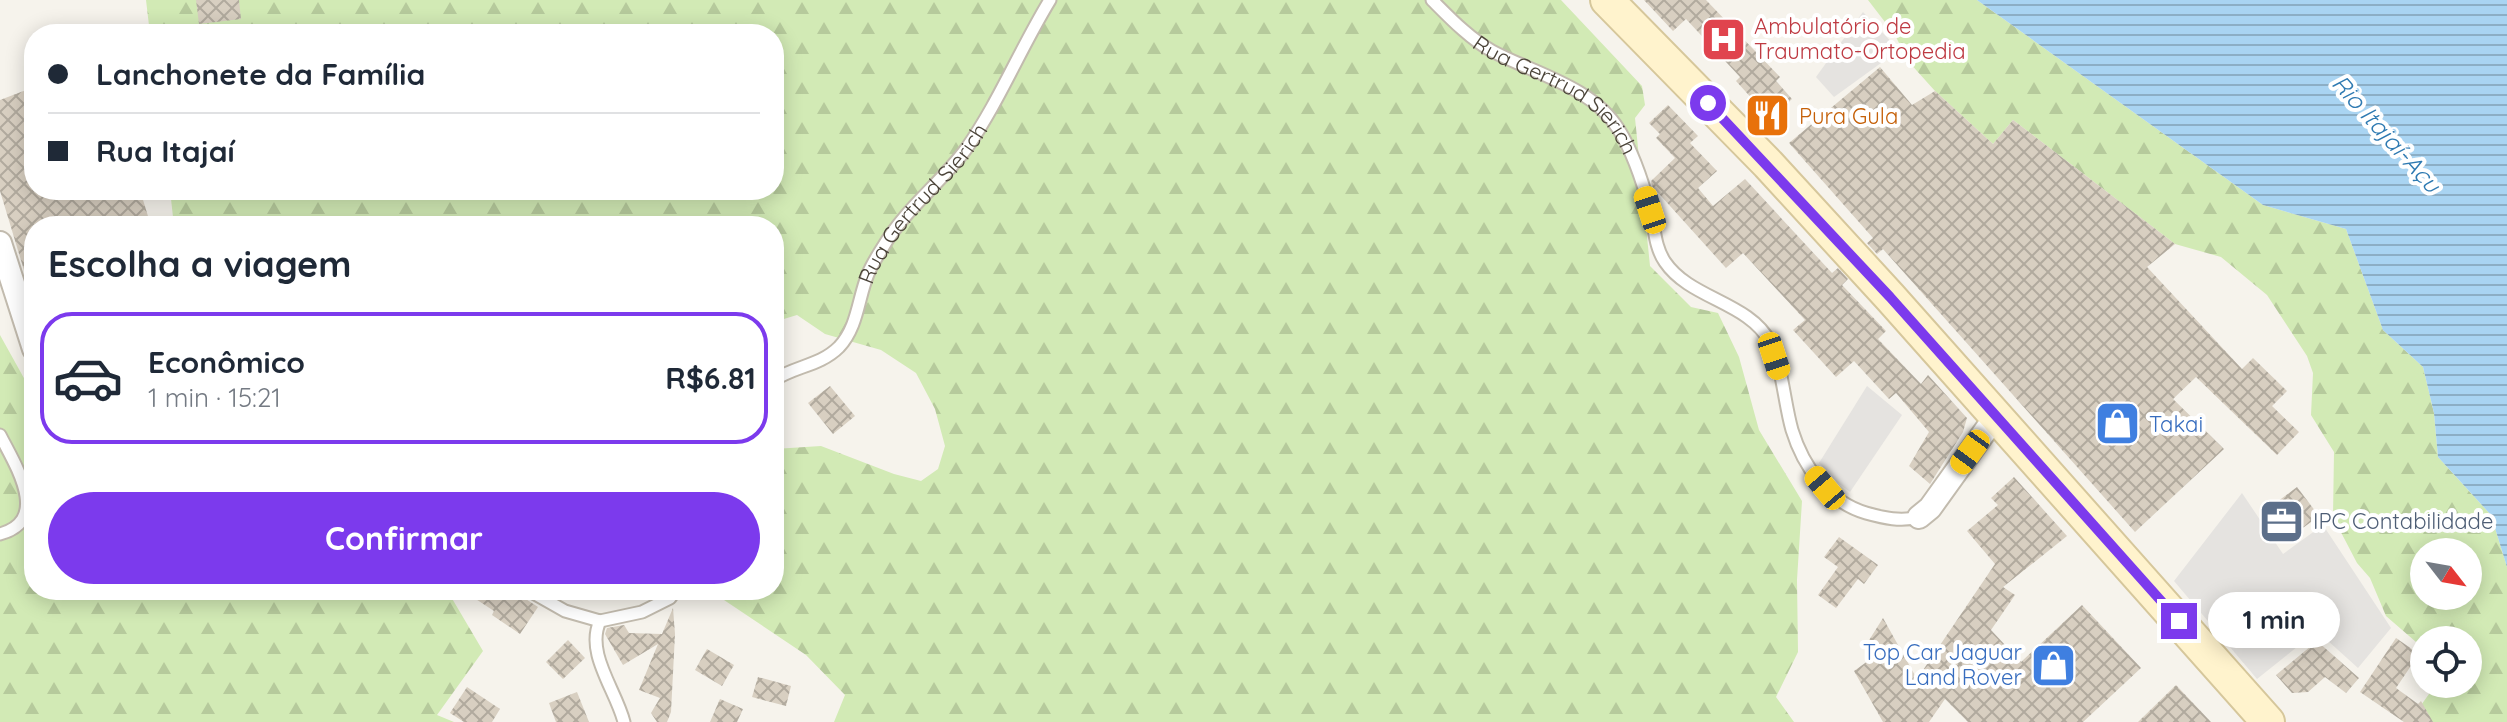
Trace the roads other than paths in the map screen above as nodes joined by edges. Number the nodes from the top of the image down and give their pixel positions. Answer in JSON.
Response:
{"nodes":[{"id":1,"x":1050,"y":0,"type":"edge"},
{"id":2,"x":1432,"y":0,"type":"edge"},
{"id":3,"x":1607,"y":0,"type":"edge"},
{"id":4,"x":0,"y":243,"type":"edge"},
{"id":5,"x":24,"y":318,"type":"edge"},
{"id":6,"x":784,"y":376,"type":"edge"},
{"id":7,"x":1996,"y":416,"type":"junction"},
{"id":8,"x":0,"y":435,"type":"edge"},
{"id":9,"x":24,"y":483,"type":"edge"},
{"id":10,"x":24,"y":517,"type":"edge"},
{"id":11,"x":1919,"y":517,"type":"joint"},
{"id":12,"x":0,"y":534,"type":"edge"},
{"id":13,"x":546,"y":600,"type":"edge"},
{"id":14,"x":666,"y":600,"type":"edge"},
{"id":15,"x":600,"y":621,"type":"junction"},
{"id":16,"x":624,"y":722,"type":"edge"},
{"id":17,"x":2268,"y":722,"type":"edge"}],
"edges":[{"from":1,"to":6,"type":"lane","name":"Rua Gertrud Sierich"},
{"from":2,"to":11,"type":"lane","name":"Rua Gertrud Sierich"},
{"from":3,"to":7,"type":"main road"},
{"from":4,"to":5,"type":"street"},
{"from":7,"to":11,"type":"street","name":"Rua Gertrud Sierich"},
{"from":7,"to":17,"type":"main road"},
{"from":8,"to":9,"type":"lane"},
{"from":10,"to":12,"type":"lane"},
{"from":13,"to":15,"type":"lane"},
{"from":14,"to":15,"type":"lane"},
{"from":15,"to":16,"type":"lane"}]}
